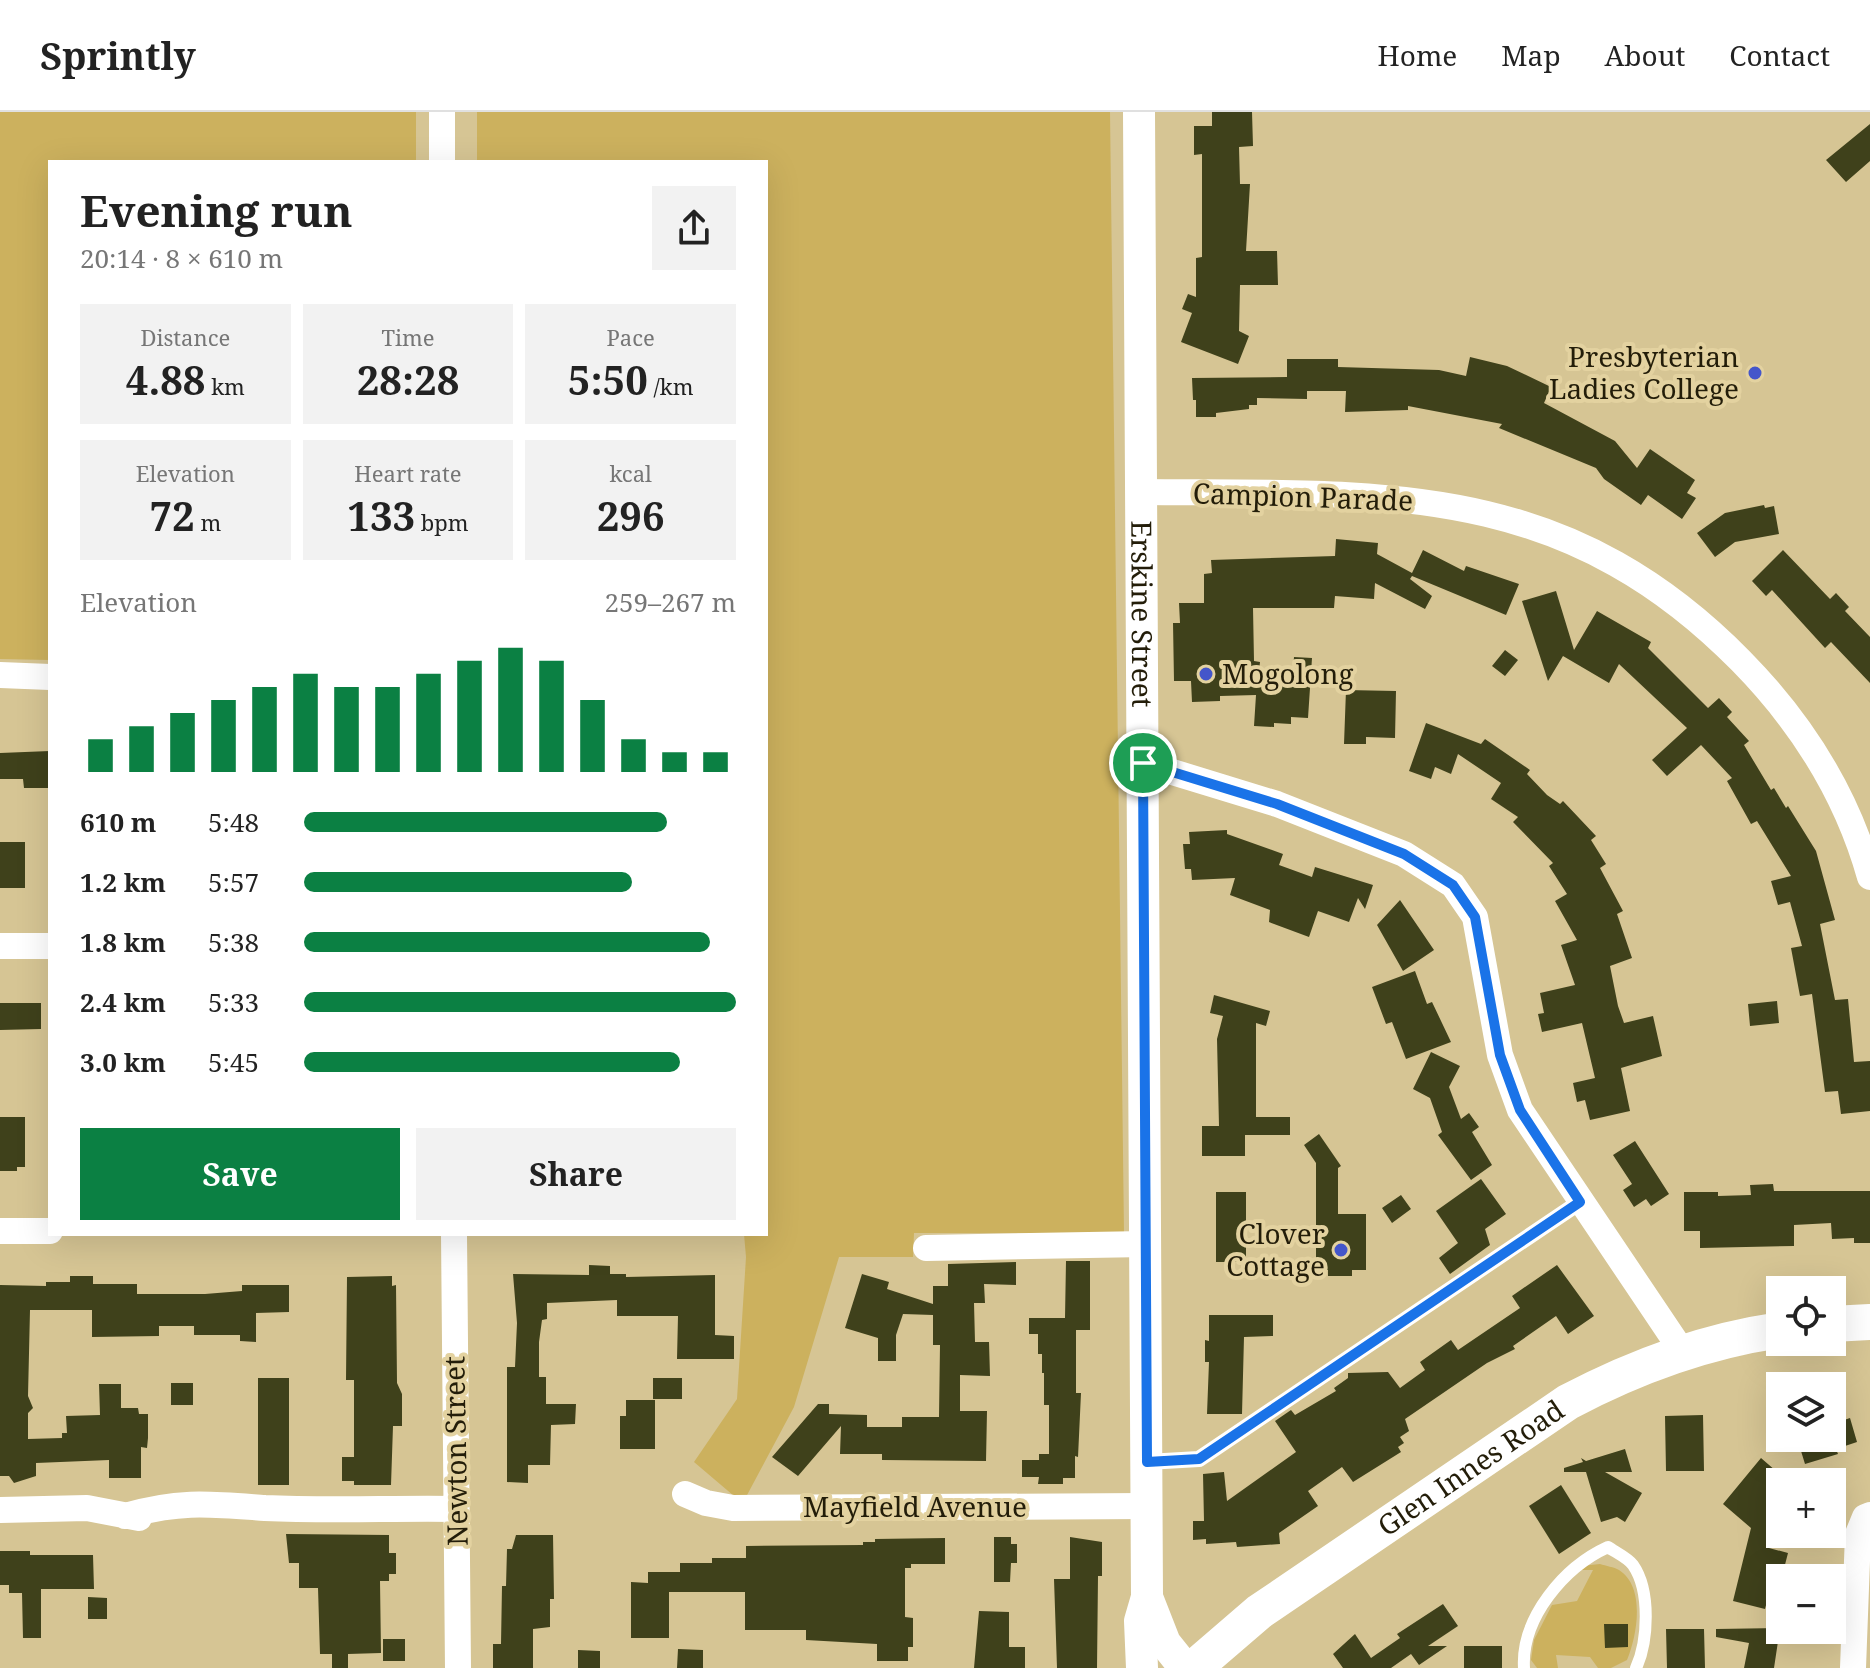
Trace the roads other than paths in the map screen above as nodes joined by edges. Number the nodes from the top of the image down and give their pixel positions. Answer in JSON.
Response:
{"nodes":[{"id":1,"x":442,"y":112,"type":"edge"},
{"id":2,"x":1139,"y":112,"type":"edge"},
{"id":3,"x":442,"y":160,"type":"edge"},
{"id":4,"x":1141,"y":492,"type":"junction"},
{"id":5,"x":0,"y":675,"type":"edge"},
{"id":6,"x":48,"y":677,"type":"edge"},
{"id":7,"x":1143,"y":763,"type":"junction"},
{"id":8,"x":1870,"y":877,"type":"edge"},
{"id":9,"x":0,"y":946,"type":"edge"},
{"id":10,"x":48,"y":946,"type":"edge"},
{"id":11,"x":1580,"y":1202,"type":"junction"},
{"id":12,"x":0,"y":1231,"type":"edge"},
{"id":13,"x":48,"y":1231,"type":"edge"},
{"id":14,"x":454,"y":1236,"type":"edge"},
{"id":15,"x":1146,"y":1244,"type":"junction"},
{"id":16,"x":926,"y":1248,"type":"dead end"},
{"id":17,"x":1870,"y":1322,"type":"edge"},
{"id":18,"x":1846,"y":1323,"type":"edge"},
{"id":19,"x":1766,"y":1332,"type":"edge"},
{"id":20,"x":1682,"y":1351,"type":"junction"},
{"id":21,"x":1147,"y":1462,"type":"junction"},
{"id":22,"x":685,"y":1494,"type":"dead end"},
{"id":23,"x":1147,"y":1506,"type":"junction"},
{"id":24,"x":456,"y":1509,"type":"junction"},
{"id":25,"x":0,"y":1510,"type":"edge"},
{"id":26,"x":1870,"y":1515,"type":"edge"},
{"id":27,"x":1147,"y":1597,"type":"junction"},
{"id":28,"x":1870,"y":1657,"type":"edge"},
{"id":29,"x":1146,"y":1663,"type":"edge"},
{"id":30,"x":458,"y":1668,"type":"edge"},
{"id":31,"x":1185,"y":1668,"type":"edge"},
{"id":32,"x":1194,"y":1668,"type":"edge"},
{"id":33,"x":1524,"y":1668,"type":"edge"},
{"id":34,"x":1636,"y":1668,"type":"edge"},
{"id":35,"x":1853,"y":1668,"type":"edge"},
{"id":36,"x":1866,"y":1668,"type":"edge"}],
"edges":[{"from":1,"to":3,"type":"street"},
{"from":2,"to":4,"type":"street","name":"Erskine Street"},
{"from":4,"to":7,"type":"street","name":"Erskine Street"},
{"from":4,"to":8,"type":"street","name":"Campion Parade"},
{"from":5,"to":6,"type":"street"},
{"from":7,"to":11,"type":"street"},
{"from":7,"to":15,"type":"street","name":"Erskine Street"},
{"from":9,"to":10,"type":"street"},
{"from":11,"to":20,"type":"street"},
{"from":11,"to":21,"type":"lane"},
{"from":12,"to":13,"type":"street"},
{"from":14,"to":24,"type":"street","name":"Newton Street"},
{"from":15,"to":16,"type":"street"},
{"from":15,"to":21,"type":"street","name":"Erskine Street"},
{"from":17,"to":18,"type":"main road"},
{"from":19,"to":20,"type":"main road","name":"Glen Innes Road"},
{"from":20,"to":32,"type":"main road","name":"Glen Innes Road"},
{"from":21,"to":23,"type":"street","name":"Erskine Street"},
{"from":22,"to":23,"type":"street","name":"Mayfield Avenue"},
{"from":23,"to":27,"type":"street","name":"Erskine Street"},
{"from":24,"to":25,"type":"street"},
{"from":24,"to":30,"type":"street","name":"Newton Street"},
{"from":26,"to":35,"type":"street"},
{"from":27,"to":29,"type":"street","name":"Erskine Street"},
{"from":27,"to":31,"type":"street","name":"Erskine Street"},
{"from":28,"to":36,"type":"street"},
{"from":33,"to":34,"type":"lane"}]}
